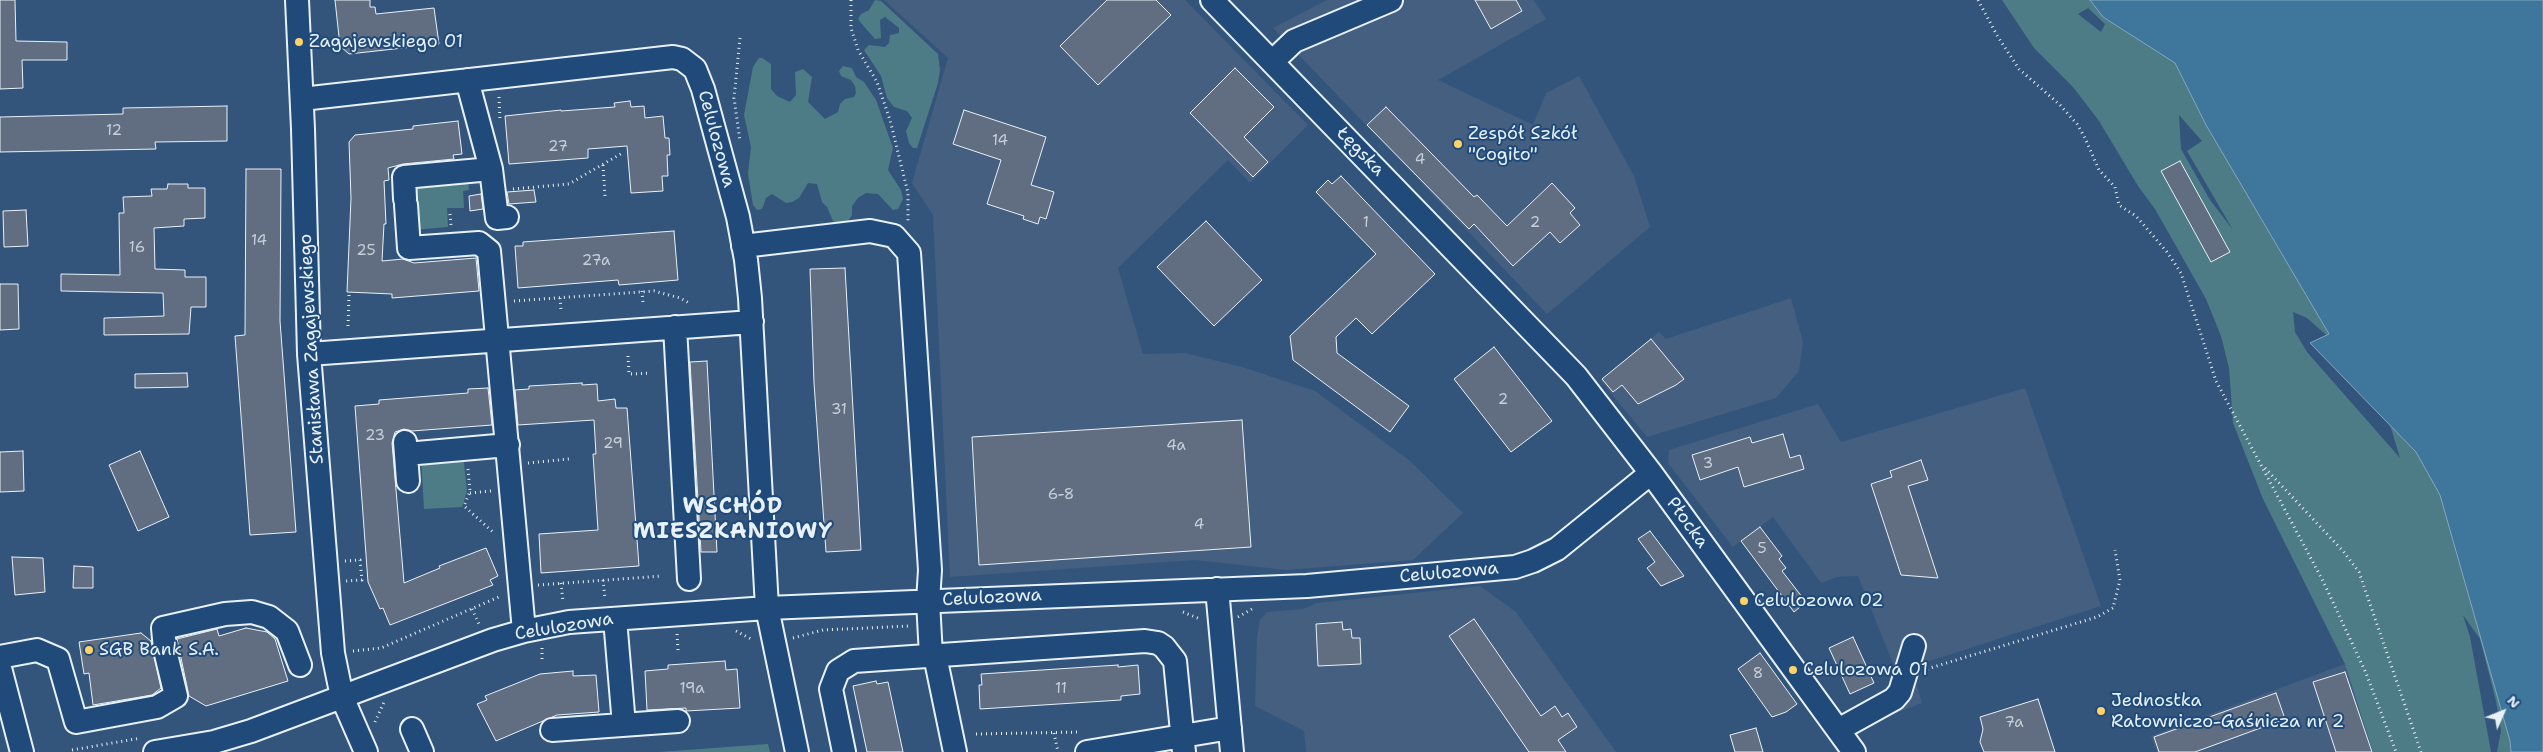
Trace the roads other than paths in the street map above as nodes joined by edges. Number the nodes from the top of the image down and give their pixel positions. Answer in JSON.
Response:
{"nodes":[{"id":1,"x":297,"y":0,"type":"edge"},
{"id":2,"x":1212,"y":0,"type":"edge"},
{"id":3,"x":1392,"y":0,"type":"edge"},
{"id":4,"x":1272,"y":62,"type":"junction"},
{"id":5,"x":467,"y":80,"type":"junction"},
{"id":6,"x":302,"y":99,"type":"junction"},
{"id":7,"x":491,"y":169,"type":"junction"},
{"id":8,"x":506,"y":217,"type":"dead end"},
{"id":9,"x":743,"y":246,"type":"junction"},
{"id":10,"x":1508,"y":305,"type":"joint"},
{"id":11,"x":752,"y":322,"type":"junction"},
{"id":12,"x":675,"y":327,"type":"junction"},
{"id":13,"x":499,"y":340,"type":"junction"},
{"id":14,"x":309,"y":354,"type":"junction"},
{"id":15,"x":509,"y":454,"type":"junction"},
{"id":16,"x":1651,"y":473,"type":"junction"},
{"id":17,"x":408,"y":481,"type":"dead end"},
{"id":18,"x":689,"y":578,"type":"dead end"},
{"id":19,"x":1217,"y":589,"type":"junction"},
{"id":20,"x":928,"y":601,"type":"junction"},
{"id":21,"x":767,"y":608,"type":"junction"},
{"id":22,"x":610,"y":609,"type":"junction"},
{"id":23,"x":529,"y":639,"type":"junction"},
{"id":24,"x":1914,"y":646,"type":"dead end"},
{"id":25,"x":933,"y":656,"type":"junction"},
{"id":26,"x":0,"y":657,"type":"edge"},
{"id":27,"x":300,"y":665,"type":"dead end"},
{"id":28,"x":0,"y":668,"type":"edge"},
{"id":29,"x":342,"y":697,"type":"junction"},
{"id":30,"x":6,"y":715,"type":"edge"},
{"id":31,"x":678,"y":721,"type":"dead end"},
{"id":32,"x":624,"y":725,"type":"junction"},
{"id":33,"x":1230,"y":728,"type":"junction"},
{"id":34,"x":412,"y":729,"type":"dead end"},
{"id":35,"x":552,"y":730,"type":"dead end"},
{"id":36,"x":1838,"y":730,"type":"junction"},
{"id":37,"x":1087,"y":741,"type":"edge"},
{"id":38,"x":1184,"y":743,"type":"edge"},
{"id":39,"x":228,"y":745,"type":"edge"},
{"id":40,"x":22,"y":752,"type":"edge"},
{"id":41,"x":155,"y":752,"type":"edge"},
{"id":42,"x":366,"y":752,"type":"edge"},
{"id":43,"x":422,"y":752,"type":"edge"},
{"id":44,"x":796,"y":752,"type":"edge"},
{"id":45,"x":844,"y":752,"type":"edge"},
{"id":46,"x":955,"y":752,"type":"edge"},
{"id":47,"x":1232,"y":752,"type":"edge"},
{"id":48,"x":1854,"y":752,"type":"edge"}],
"edges":[{"from":1,"to":6,"type":"street","name":"Stanisława Zagajewskiego"},
{"from":2,"to":4,"type":"street","name":"Łęgska"},
{"from":3,"to":4,"type":"street"},
{"from":4,"to":10,"type":"street","name":"Łęgska"},
{"from":5,"to":6,"type":"street","name":"Celulozowa"},
{"from":5,"to":7,"type":"street"},
{"from":5,"to":9,"type":"street","name":"Celulozowa"},
{"from":6,"to":14,"type":"street","name":"Stanisława Zagajewskiego"},
{"from":7,"to":8,"type":"street"},
{"from":7,"to":13,"type":"street"},
{"from":9,"to":11,"type":"street","name":"Celulozowa"},
{"from":9,"to":20,"type":"street"},
{"from":10,"to":16,"type":"street","name":"Płocka"},
{"from":11,"to":12,"type":"street"},
{"from":11,"to":21,"type":"street","name":"Celulozowa"},
{"from":12,"to":13,"type":"street"},
{"from":12,"to":18,"type":"street"},
{"from":13,"to":14,"type":"street"},
{"from":13,"to":15,"type":"street"},
{"from":14,"to":29,"type":"street","name":"Stanisława Zagajewskiego"},
{"from":15,"to":17,"type":"street"},
{"from":15,"to":23,"type":"street"},
{"from":16,"to":19,"type":"street","name":"Celulozowa"},
{"from":16,"to":36,"type":"street","name":"Płocka"},
{"from":19,"to":20,"type":"street","name":"Celulozowa"},
{"from":19,"to":33,"type":"street"},
{"from":20,"to":21,"type":"street","name":"Celulozowa"},
{"from":20,"to":25,"type":"street"},
{"from":21,"to":22,"type":"street","name":"Celulozowa"},
{"from":21,"to":44,"type":"street"},
{"from":22,"to":23,"type":"street","name":"Celulozowa"},
{"from":22,"to":32,"type":"street"},
{"from":23,"to":29,"type":"street","name":"Celulozowa"},
{"from":24,"to":36,"type":"street"},
{"from":25,"to":38,"type":"street"},
{"from":25,"to":45,"type":"street"},
{"from":25,"to":46,"type":"street"},
{"from":26,"to":27,"type":"street"},
{"from":28,"to":30,"type":"street"},
{"from":29,"to":39,"type":"street","name":"Celulozowa"},
{"from":29,"to":42,"type":"street"},
{"from":30,"to":40,"type":"street"},
{"from":31,"to":32,"type":"street"},
{"from":32,"to":35,"type":"street"},
{"from":33,"to":38,"type":"street"},
{"from":33,"to":47,"type":"street"},
{"from":34,"to":43,"type":"street"},
{"from":36,"to":48,"type":"street","name":"Płocka"},
{"from":37,"to":38,"type":"street"},
{"from":39,"to":41,"type":"street","name":"Celulozowa"}]}
